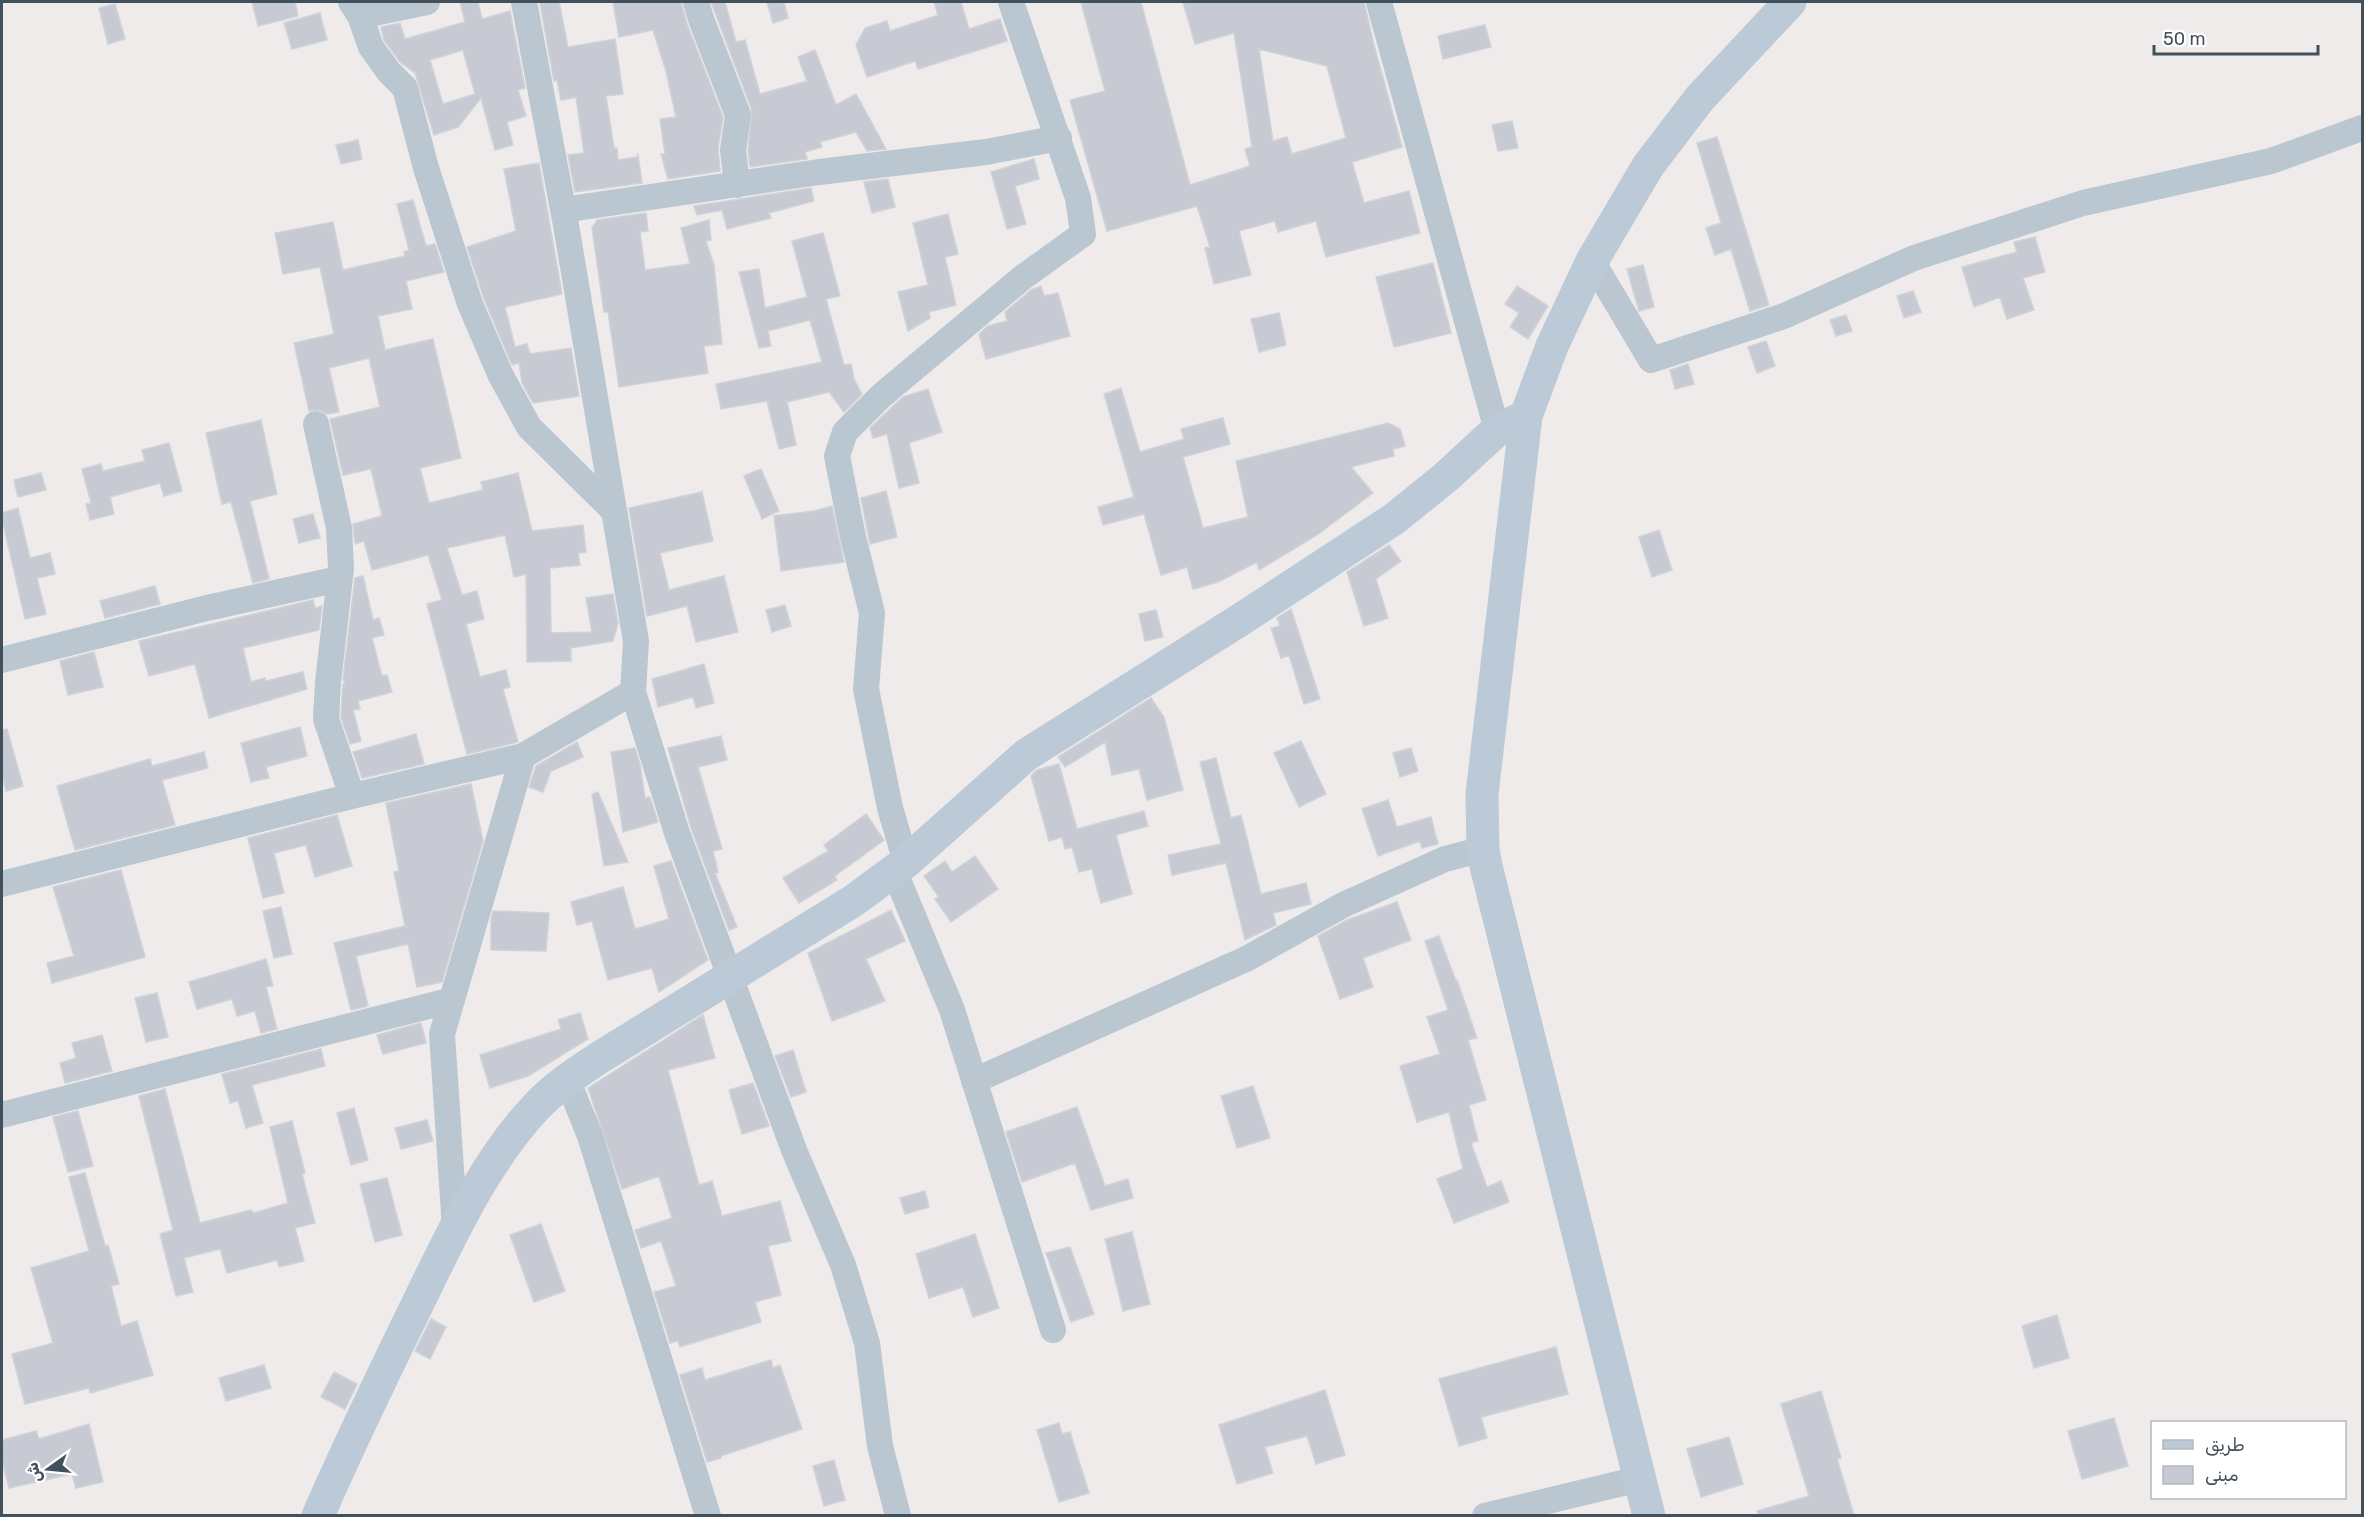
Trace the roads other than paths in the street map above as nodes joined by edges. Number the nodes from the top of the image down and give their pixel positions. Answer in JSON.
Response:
{"nodes":[{"id":1,"x":427,"y":2,"type":"edge"},
{"id":2,"x":524,"y":2,"type":"edge"},
{"id":3,"x":696,"y":2,"type":"edge"},
{"id":4,"x":1011,"y":2,"type":"edge"},
{"id":5,"x":1379,"y":2,"type":"edge"},
{"id":6,"x":1790,"y":2,"type":"edge"},
{"id":7,"x":355,"y":9,"type":"edge"},
{"id":8,"x":2362,"y":128,"type":"edge"},
{"id":9,"x":1059,"y":138,"type":"junction"},
{"id":10,"x":737,"y":185,"type":"junction"},
{"id":11,"x":563,"y":210,"type":"junction"},
{"id":12,"x":1592,"y":261,"type":"junction"},
{"id":13,"x":1526,"y":416,"type":"junction"},
{"id":14,"x":316,"y":424,"type":"dead end"},
{"id":15,"x":1497,"y":430,"type":"junction"},
{"id":16,"x":614,"y":511,"type":"junction"},
{"id":17,"x":339,"y":579,"type":"junction"},
{"id":18,"x":2,"y":660,"type":"edge"},
{"id":19,"x":633,"y":692,"type":"junction"},
{"id":20,"x":523,"y":756,"type":"junction"},
{"id":21,"x":352,"y":796,"type":"junction"},
{"id":22,"x":1483,"y":849,"type":"junction"},
{"id":23,"x":900,"y":866,"type":"junction"},
{"id":24,"x":2,"y":884,"type":"edge"},
{"id":25,"x":731,"y":978,"type":"junction"},
{"id":26,"x":452,"y":1000,"type":"junction"},
{"id":27,"x":567,"y":1079,"type":"junction"},
{"id":28,"x":974,"y":1082,"type":"junction"},
{"id":29,"x":2,"y":1115,"type":"edge"},
{"id":30,"x":455,"y":1228,"type":"junction"},
{"id":31,"x":1053,"y":1330,"type":"dead end"},
{"id":32,"x":1639,"y":1479,"type":"junction"},
{"id":33,"x":318,"y":1515,"type":"edge"},
{"id":34,"x":708,"y":1515,"type":"edge"},
{"id":35,"x":898,"y":1515,"type":"edge"},
{"id":36,"x":1485,"y":1515,"type":"edge"},
{"id":37,"x":1648,"y":1515,"type":"edge"}],
"edges":[{"from":1,"to":7,"type":"street"},
{"from":2,"to":11,"type":"street"},
{"from":3,"to":10,"type":"street"},
{"from":4,"to":9,"type":"street"},
{"from":5,"to":15,"type":"street"},
{"from":6,"to":12,"type":"street"},
{"from":7,"to":16,"type":"street"},
{"from":8,"to":12,"type":"street"},
{"from":9,"to":10,"type":"street"},
{"from":9,"to":23,"type":"street"},
{"from":10,"to":11,"type":"street"},
{"from":11,"to":16,"type":"street"},
{"from":12,"to":13,"type":"street"},
{"from":13,"to":15,"type":"street"},
{"from":13,"to":22,"type":"street"},
{"from":14,"to":17,"type":"street"},
{"from":15,"to":23,"type":"street"},
{"from":16,"to":19,"type":"street"},
{"from":17,"to":18,"type":"street"},
{"from":17,"to":21,"type":"street"},
{"from":19,"to":20,"type":"street"},
{"from":19,"to":25,"type":"street"},
{"from":20,"to":21,"type":"street"},
{"from":20,"to":26,"type":"street"},
{"from":21,"to":24,"type":"street"},
{"from":22,"to":28,"type":"street"},
{"from":22,"to":32,"type":"street"},
{"from":23,"to":25,"type":"street"},
{"from":23,"to":28,"type":"street"},
{"from":25,"to":27,"type":"street"},
{"from":25,"to":35,"type":"street"},
{"from":26,"to":29,"type":"street"},
{"from":26,"to":30,"type":"street"},
{"from":27,"to":30,"type":"street"},
{"from":27,"to":34,"type":"street"},
{"from":28,"to":31,"type":"street"},
{"from":30,"to":33,"type":"street"},
{"from":32,"to":36,"type":"street"},
{"from":32,"to":37,"type":"street"}]}
